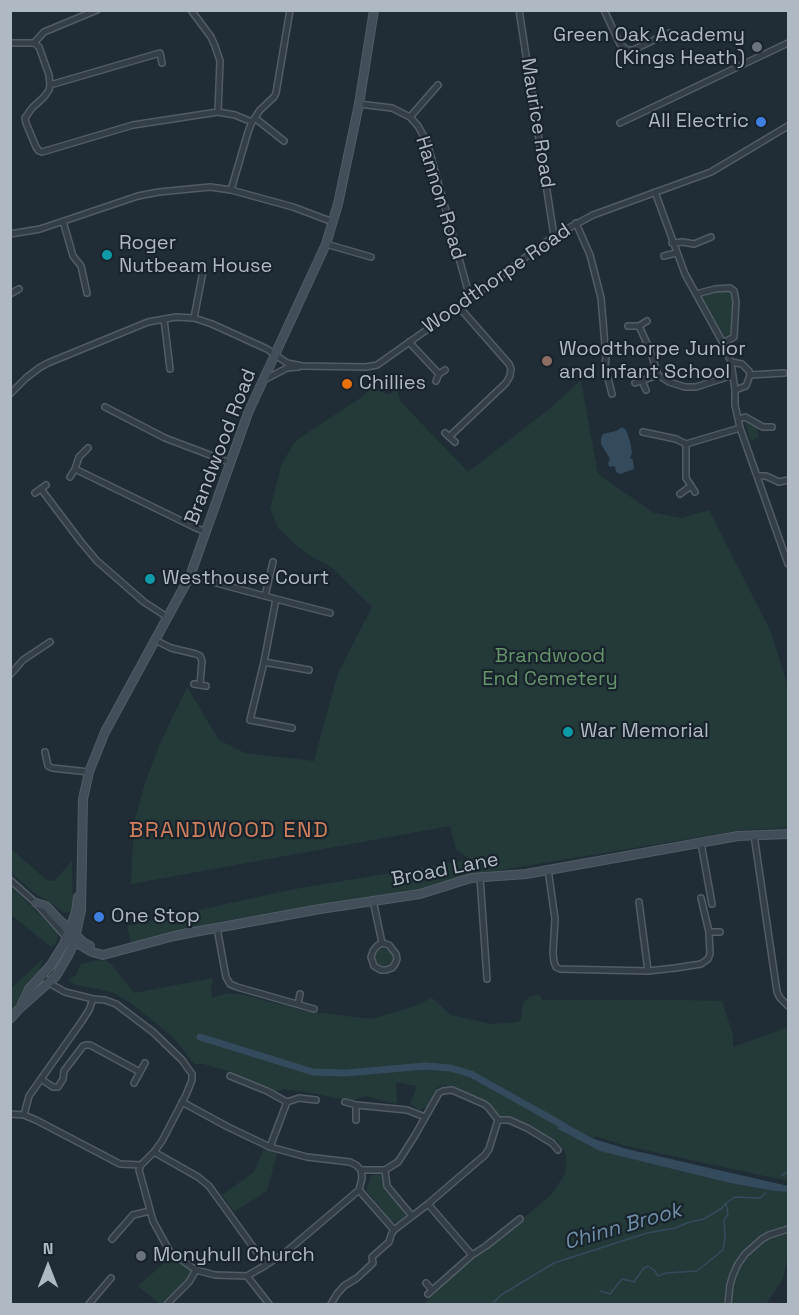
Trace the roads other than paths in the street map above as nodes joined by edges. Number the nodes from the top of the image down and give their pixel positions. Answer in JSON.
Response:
{"nodes":[{"id":1,"x":97,"y":10,"type":"edge"},
{"id":2,"x":191,"y":10,"type":"edge"},
{"id":3,"x":290,"y":10,"type":"edge"},
{"id":4,"x":374,"y":10,"type":"edge"},
{"id":5,"x":519,"y":10,"type":"edge"},
{"id":6,"x":604,"y":10,"type":"edge"},
{"id":7,"x":669,"y":33,"type":"dead end"},
{"id":8,"x":11,"y":43,"type":"edge"},
{"id":9,"x":34,"y":43,"type":"junction"},
{"id":10,"x":789,"y":43,"type":"edge"},
{"id":11,"x":162,"y":63,"type":"dead end"},
{"id":12,"x":50,"y":85,"type":"junction"},
{"id":13,"x":438,"y":85,"type":"dead end"},
{"id":14,"x":359,"y":104,"type":"junction"},
{"id":15,"x":218,"y":112,"type":"junction"},
{"id":16,"x":410,"y":117,"type":"junction"},
{"id":17,"x":254,"y":120,"type":"junction"},
{"id":18,"x":620,"y":123,"type":"dead end"},
{"id":19,"x":789,"y":126,"type":"edge"},
{"id":20,"x":284,"y":141,"type":"dead end"},
{"id":21,"x":231,"y":190,"type":"junction"},
{"id":22,"x":655,"y":192,"type":"junction"},
{"id":23,"x":63,"y":221,"type":"junction"},
{"id":24,"x":333,"y":222,"type":"junction"},
{"id":25,"x":576,"y":223,"type":"junction"},
{"id":26,"x":10,"y":234,"type":"edge"},
{"id":27,"x":554,"y":236,"type":"junction"},
{"id":28,"x":711,"y":237,"type":"dead end"},
{"id":29,"x":672,"y":243,"type":"junction"},
{"id":30,"x":326,"y":244,"type":"junction"},
{"id":31,"x":676,"y":253,"type":"junction"},
{"id":32,"x":664,"y":256,"type":"dead end"},
{"id":33,"x":371,"y":257,"type":"dead end"},
{"id":34,"x":204,"y":266,"type":"dead end"},
{"id":35,"x":19,"y":288,"type":"dead end"},
{"id":36,"x":87,"y":293,"type":"dead end"},
{"id":37,"x":10,"y":294,"type":"edge"},
{"id":38,"x":696,"y":294,"type":"junction"},
{"id":39,"x":470,"y":298,"type":"junction"},
{"id":40,"x":459,"y":307,"type":"junction"},
{"id":41,"x":194,"y":318,"type":"junction"},
{"id":42,"x":164,"y":319,"type":"junction"},
{"id":43,"x":647,"y":321,"type":"dead end"},
{"id":44,"x":628,"y":326,"type":"dead end"},
{"id":45,"x":639,"y":326,"type":"junction"},
{"id":46,"x":409,"y":342,"type":"junction"},
{"id":47,"x":723,"y":343,"type":"junction"},
{"id":48,"x":275,"y":356,"type":"junction"},
{"id":49,"x":731,"y":362,"type":"junction"},
{"id":50,"x":302,"y":366,"type":"junction"},
{"id":51,"x":170,"y":369,"type":"dead end"},
{"id":52,"x":445,"y":370,"type":"dead end"},
{"id":53,"x":784,"y":373,"type":"dead end"},
{"id":54,"x":439,"y":374,"type":"junction"},
{"id":55,"x":658,"y":375,"type":"junction"},
{"id":56,"x":733,"y":375,"type":"junction"},
{"id":57,"x":750,"y":375,"type":"junction"},
{"id":58,"x":436,"y":381,"type":"dead end"},
{"id":59,"x":642,"y":381,"type":"junction"},
{"id":60,"x":261,"y":382,"type":"junction"},
{"id":61,"x":635,"y":383,"type":"dead end"},
{"id":62,"x":646,"y":390,"type":"dead end"},
{"id":63,"x":735,"y":390,"type":"junction"},
{"id":64,"x":10,"y":394,"type":"edge"},
{"id":65,"x":612,"y":394,"type":"dead end"},
{"id":66,"x":105,"y":407,"type":"dead end"},
{"id":67,"x":739,"y":419,"type":"junction"},
{"id":68,"x":772,"y":427,"type":"dead end"},
{"id":69,"x":740,"y":428,"type":"junction"},
{"id":70,"x":643,"y":432,"type":"dead end"},
{"id":71,"x":455,"y":441,"type":"dead end"},
{"id":72,"x":686,"y":444,"type":"junction"},
{"id":73,"x":88,"y":448,"type":"dead end"},
{"id":74,"x":231,"y":463,"type":"junction"},
{"id":75,"x":75,"y":469,"type":"junction"},
{"id":76,"x":757,"y":476,"type":"junction"},
{"id":77,"x":69,"y":477,"type":"dead end"},
{"id":78,"x":789,"y":480,"type":"edge"},
{"id":79,"x":691,"y":486,"type":"junction"},
{"id":80,"x":695,"y":492,"type":"dead end"},
{"id":81,"x":35,"y":494,"type":"dead end"},
{"id":82,"x":680,"y":494,"type":"dead end"},
{"id":83,"x":206,"y":532,"type":"junction"},
{"id":84,"x":273,"y":562,"type":"dead end"},
{"id":85,"x":789,"y":564,"type":"edge"},
{"id":86,"x":190,"y":576,"type":"junction"},
{"id":87,"x":266,"y":596,"type":"junction"},
{"id":88,"x":276,"y":599,"type":"junction"},
{"id":89,"x":330,"y":613,"type":"dead end"},
{"id":90,"x":167,"y":617,"type":"junction"},
{"id":91,"x":155,"y":640,"type":"junction"},
{"id":92,"x":50,"y":642,"type":"dead end"},
{"id":93,"x":204,"y":649,"type":"dead end"},
{"id":94,"x":200,"y":656,"type":"junction"},
{"id":95,"x":264,"y":662,"type":"junction"},
{"id":96,"x":309,"y":669,"type":"dead end"},
{"id":97,"x":10,"y":675,"type":"edge"},
{"id":98,"x":200,"y":685,"type":"dead end"},
{"id":99,"x":292,"y":728,"type":"dead end"},
{"id":100,"x":45,"y":752,"type":"dead end"},
{"id":101,"x":89,"y":772,"type":"junction"},
{"id":102,"x":789,"y":834,"type":"edge"},
{"id":103,"x":754,"y":836,"type":"junction"},
{"id":104,"x":701,"y":843,"type":"junction"},
{"id":105,"x":548,"y":869,"type":"junction"},
{"id":106,"x":480,"y":877,"type":"junction"},
{"id":107,"x":10,"y":880,"type":"edge"},
{"id":108,"x":701,"y":898,"type":"dead end"},
{"id":109,"x":373,"y":900,"type":"junction"},
{"id":110,"x":638,"y":902,"type":"dead end"},
{"id":111,"x":36,"y":903,"type":"joint"},
{"id":112,"x":712,"y":904,"type":"dead end"},
{"id":113,"x":217,"y":928,"type":"junction"},
{"id":114,"x":709,"y":932,"type":"junction"},
{"id":115,"x":720,"y":932,"type":"dead end"},
{"id":116,"x":72,"y":935,"type":"junction"},
{"id":117,"x":382,"y":944,"type":"junction"},
{"id":118,"x":69,"y":954,"type":"junction"},
{"id":119,"x":110,"y":954,"type":"junction"},
{"id":120,"x":98,"y":955,"type":"junction"},
{"id":121,"x":648,"y":971,"type":"junction"},
{"id":122,"x":42,"y":975,"type":"junction"},
{"id":123,"x":487,"y":979,"type":"dead end"},
{"id":124,"x":49,"y":983,"type":"junction"},
{"id":125,"x":300,"y":994,"type":"dead end"},
{"id":126,"x":93,"y":999,"type":"junction"},
{"id":127,"x":298,"y":1004,"type":"junction"},
{"id":128,"x":789,"y":1006,"type":"edge"},
{"id":129,"x":20,"y":1008,"type":"junction"},
{"id":130,"x":314,"y":1009,"type":"dead end"},
{"id":131,"x":10,"y":1019,"type":"edge"},
{"id":132,"x":145,"y":1063,"type":"dead end"},
{"id":133,"x":140,"y":1072,"type":"junction"},
{"id":134,"x":230,"y":1076,"type":"dead end"},
{"id":135,"x":41,"y":1079,"type":"junction"},
{"id":136,"x":134,"y":1083,"type":"dead end"},
{"id":137,"x":316,"y":1100,"type":"dead end"},
{"id":138,"x":182,"y":1102,"type":"junction"},
{"id":139,"x":287,"y":1102,"type":"junction"},
{"id":140,"x":345,"y":1102,"type":"dead end"},
{"id":141,"x":356,"y":1106,"type":"junction"},
{"id":142,"x":10,"y":1114,"type":"edge"},
{"id":143,"x":24,"y":1115,"type":"junction"},
{"id":144,"x":425,"y":1117,"type":"junction"},
{"id":145,"x":356,"y":1120,"type":"dead end"},
{"id":146,"x":498,"y":1120,"type":"junction"},
{"id":147,"x":552,"y":1143,"type":"junction"},
{"id":148,"x":270,"y":1147,"type":"junction"},
{"id":149,"x":547,"y":1149,"type":"dead end"},
{"id":150,"x":558,"y":1150,"type":"dead end"},
{"id":151,"x":154,"y":1152,"type":"junction"},
{"id":152,"x":141,"y":1165,"type":"junction"},
{"id":153,"x":361,"y":1170,"type":"junction"},
{"id":154,"x":385,"y":1170,"type":"junction"},
{"id":155,"x":359,"y":1190,"type":"junction"},
{"id":156,"x":428,"y":1204,"type":"junction"},
{"id":157,"x":150,"y":1211,"type":"junction"},
{"id":158,"x":412,"y":1216,"type":"junction"},
{"id":159,"x":508,"y":1219,"type":"dead end"},
{"id":160,"x":520,"y":1219,"type":"dead end"},
{"id":161,"x":513,"y":1225,"type":"junction"},
{"id":162,"x":789,"y":1229,"type":"edge"},
{"id":163,"x":394,"y":1230,"type":"junction"},
{"id":164,"x":112,"y":1239,"type":"dead end"},
{"id":165,"x":472,"y":1255,"type":"junction"},
{"id":166,"x":266,"y":1265,"type":"junction"},
{"id":167,"x":196,"y":1270,"type":"junction"},
{"id":168,"x":247,"y":1276,"type":"junction"},
{"id":169,"x":111,"y":1278,"type":"dead end"},
{"id":170,"x":426,"y":1283,"type":"dead end"},
{"id":171,"x":88,"y":1305,"type":"edge"},
{"id":172,"x":167,"y":1305,"type":"edge"},
{"id":173,"x":269,"y":1305,"type":"edge"},
{"id":174,"x":331,"y":1305,"type":"edge"},
{"id":175,"x":728,"y":1305,"type":"edge"}],
"edges":[{"from":1,"to":9,"type":"street"},
{"from":2,"to":15,"type":"street"},
{"from":3,"to":17,"type":"street"},
{"from":4,"to":14,"type":"street","name":"Brandwood Road"},
{"from":5,"to":27,"type":"street","name":"Maurice Road"},
{"from":6,"to":7,"type":"street"},
{"from":8,"to":9,"type":"street"},
{"from":9,"to":12,"type":"street"},
{"from":10,"to":18,"type":"street"},
{"from":11,"to":12,"type":"street"},
{"from":12,"to":15,"type":"street"},
{"from":13,"to":16,"type":"street"},
{"from":14,"to":16,"type":"street","name":"Hannon Road"},
{"from":14,"to":24,"type":"street","name":"Brandwood Road"},
{"from":15,"to":17,"type":"street"},
{"from":16,"to":39,"type":"street","name":"Hannon Road"},
{"from":17,"to":20,"type":"street"},
{"from":17,"to":21,"type":"street"},
{"from":19,"to":22,"type":"street","name":"Woodthorpe Road"},
{"from":21,"to":23,"type":"street"},
{"from":21,"to":24,"type":"street"},
{"from":22,"to":25,"type":"street","name":"Woodthorpe Road"},
{"from":22,"to":29,"type":"street"},
{"from":23,"to":26,"type":"street"},
{"from":23,"to":36,"type":"street"},
{"from":24,"to":30,"type":"street","name":"Brandwood Road"},
{"from":25,"to":27,"type":"street","name":"Woodthorpe Road"},
{"from":25,"to":65,"type":"street"},
{"from":27,"to":39,"type":"street","name":"Woodthorpe Road"},
{"from":28,"to":29,"type":"street"},
{"from":29,"to":31,"type":"street"},
{"from":30,"to":33,"type":"street"},
{"from":30,"to":48,"type":"street","name":"Brandwood Road"},
{"from":31,"to":32,"type":"street"},
{"from":31,"to":38,"type":"street"},
{"from":34,"to":41,"type":"street"},
{"from":35,"to":37,"type":"street"},
{"from":38,"to":47,"type":"street"},
{"from":38,"to":47,"type":"street"},
{"from":39,"to":40,"type":"street","name":"Woodthorpe Road"},
{"from":40,"to":46,"type":"street","name":"Woodthorpe Road"},
{"from":40,"to":71,"type":"street"},
{"from":41,"to":42,"type":"street"},
{"from":41,"to":48,"type":"street","name":"Woodthorpe Road"},
{"from":42,"to":51,"type":"street"},
{"from":42,"to":64,"type":"street"},
{"from":43,"to":45,"type":"street"},
{"from":44,"to":45,"type":"street"},
{"from":45,"to":55,"type":"street"},
{"from":46,"to":50,"type":"street","name":"Woodthorpe Road"},
{"from":46,"to":54,"type":"street"},
{"from":47,"to":49,"type":"street"},
{"from":48,"to":50,"type":"street","name":"Woodthorpe Road"},
{"from":48,"to":60,"type":"street","name":"Brandwood Road"},
{"from":49,"to":56,"type":"street"},
{"from":49,"to":57,"type":"street"},
{"from":50,"to":60,"type":"street","name":"Woodthorpe Road"},
{"from":52,"to":54,"type":"street"},
{"from":53,"to":57,"type":"street"},
{"from":54,"to":58,"type":"street"},
{"from":55,"to":56,"type":"street"},
{"from":55,"to":59,"type":"street"},
{"from":56,"to":63,"type":"street"},
{"from":57,"to":63,"type":"street"},
{"from":59,"to":61,"type":"street"},
{"from":59,"to":62,"type":"street"},
{"from":60,"to":74,"type":"street","name":"Brandwood Road"},
{"from":63,"to":67,"type":"street"},
{"from":66,"to":74,"type":"street"},
{"from":67,"to":68,"type":"street"},
{"from":67,"to":69,"type":"street"},
{"from":69,"to":72,"type":"street"},
{"from":69,"to":76,"type":"street"},
{"from":70,"to":72,"type":"street"},
{"from":72,"to":79,"type":"street"},
{"from":73,"to":75,"type":"street"},
{"from":74,"to":83,"type":"street","name":"Brandwood Road"},
{"from":75,"to":77,"type":"street"},
{"from":75,"to":83,"type":"street"},
{"from":76,"to":78,"type":"street"},
{"from":76,"to":85,"type":"street"},
{"from":79,"to":80,"type":"street"},
{"from":79,"to":82,"type":"street"},
{"from":81,"to":90,"type":"street"},
{"from":83,"to":86,"type":"street","name":"Brandwood Road"},
{"from":84,"to":87,"type":"street"},
{"from":86,"to":87,"type":"street"},
{"from":86,"to":90,"type":"street","name":"Brandwood Road"},
{"from":87,"to":88,"type":"street"},
{"from":88,"to":89,"type":"street"},
{"from":88,"to":95,"type":"street"},
{"from":90,"to":91,"type":"street","name":"Brandwood Road"},
{"from":91,"to":94,"type":"street"},
{"from":91,"to":101,"type":"street","name":"Brandwood Road"},
{"from":92,"to":97,"type":"street"},
{"from":93,"to":94,"type":"street"},
{"from":94,"to":98,"type":"street"},
{"from":95,"to":96,"type":"street"},
{"from":95,"to":99,"type":"street"},
{"from":100,"to":101,"type":"street"},
{"from":101,"to":116,"type":"street","name":"Brandwood Road"},
{"from":102,"to":103,"type":"street","name":"Broad Lane"},
{"from":103,"to":104,"type":"street","name":"Broad Lane"},
{"from":103,"to":128,"type":"street"},
{"from":104,"to":105,"type":"street","name":"Broad Lane"},
{"from":104,"to":112,"type":"street"},
{"from":105,"to":106,"type":"street","name":"Broad Lane"},
{"from":105,"to":121,"type":"street"},
{"from":106,"to":109,"type":"street","name":"Broad Lane"},
{"from":106,"to":123,"type":"street"},
{"from":107,"to":111,"type":"street"},
{"from":108,"to":114,"type":"street"},
{"from":109,"to":113,"type":"street","name":"Broad Lane"},
{"from":109,"to":117,"type":"street"},
{"from":110,"to":121,"type":"street"},
{"from":111,"to":116,"type":"street"},
{"from":113,"to":119,"type":"street","name":"Broad Lane"},
{"from":113,"to":127,"type":"street"},
{"from":114,"to":115,"type":"street"},
{"from":114,"to":121,"type":"street"},
{"from":116,"to":118,"type":"street"},
{"from":116,"to":119,"type":"street"},
{"from":116,"to":120,"type":"street"},
{"from":116,"to":122,"type":"street"},
{"from":117,"to":117,"type":"street"},
{"from":118,"to":120,"type":"street","name":"Broad Lane"},
{"from":118,"to":124,"type":"street"},
{"from":119,"to":120,"type":"street","name":"Broad Lane"},
{"from":122,"to":124,"type":"street"},
{"from":122,"to":129,"type":"street"},
{"from":124,"to":126,"type":"street"},
{"from":124,"to":129,"type":"street"},
{"from":125,"to":127,"type":"street"},
{"from":126,"to":135,"type":"street"},
{"from":126,"to":138,"type":"street"},
{"from":127,"to":130,"type":"street"},
{"from":129,"to":131,"type":"street"},
{"from":132,"to":133,"type":"street"},
{"from":133,"to":135,"type":"street"},
{"from":133,"to":136,"type":"street"},
{"from":134,"to":139,"type":"street"},
{"from":135,"to":143,"type":"street"},
{"from":137,"to":139,"type":"street"},
{"from":138,"to":148,"type":"street"},
{"from":138,"to":151,"type":"street"},
{"from":139,"to":148,"type":"street"},
{"from":140,"to":141,"type":"street"},
{"from":141,"to":144,"type":"street"},
{"from":141,"to":145,"type":"street"},
{"from":142,"to":143,"type":"street"},
{"from":143,"to":152,"type":"street"},
{"from":144,"to":146,"type":"street"},
{"from":144,"to":154,"type":"street"},
{"from":146,"to":147,"type":"street"},
{"from":146,"to":156,"type":"street"},
{"from":147,"to":149,"type":"street"},
{"from":147,"to":150,"type":"street"},
{"from":148,"to":153,"type":"street"},
{"from":151,"to":152,"type":"street"},
{"from":151,"to":166,"type":"street"},
{"from":152,"to":157,"type":"street"},
{"from":153,"to":154,"type":"street"},
{"from":153,"to":155,"type":"street"},
{"from":154,"to":158,"type":"street"},
{"from":155,"to":163,"type":"street"},
{"from":155,"to":166,"type":"street"},
{"from":156,"to":158,"type":"street"},
{"from":156,"to":165,"type":"street"},
{"from":157,"to":164,"type":"street"},
{"from":157,"to":167,"type":"street"},
{"from":158,"to":163,"type":"street"},
{"from":159,"to":161,"type":"street"},
{"from":160,"to":161,"type":"street"},
{"from":161,"to":165,"type":"street"},
{"from":162,"to":175,"type":"street"},
{"from":163,"to":174,"type":"street"},
{"from":165,"to":170,"type":"street"},
{"from":166,"to":168,"type":"street"},
{"from":167,"to":168,"type":"street"},
{"from":167,"to":172,"type":"street"},
{"from":168,"to":173,"type":"street"},
{"from":169,"to":171,"type":"street"}]}
